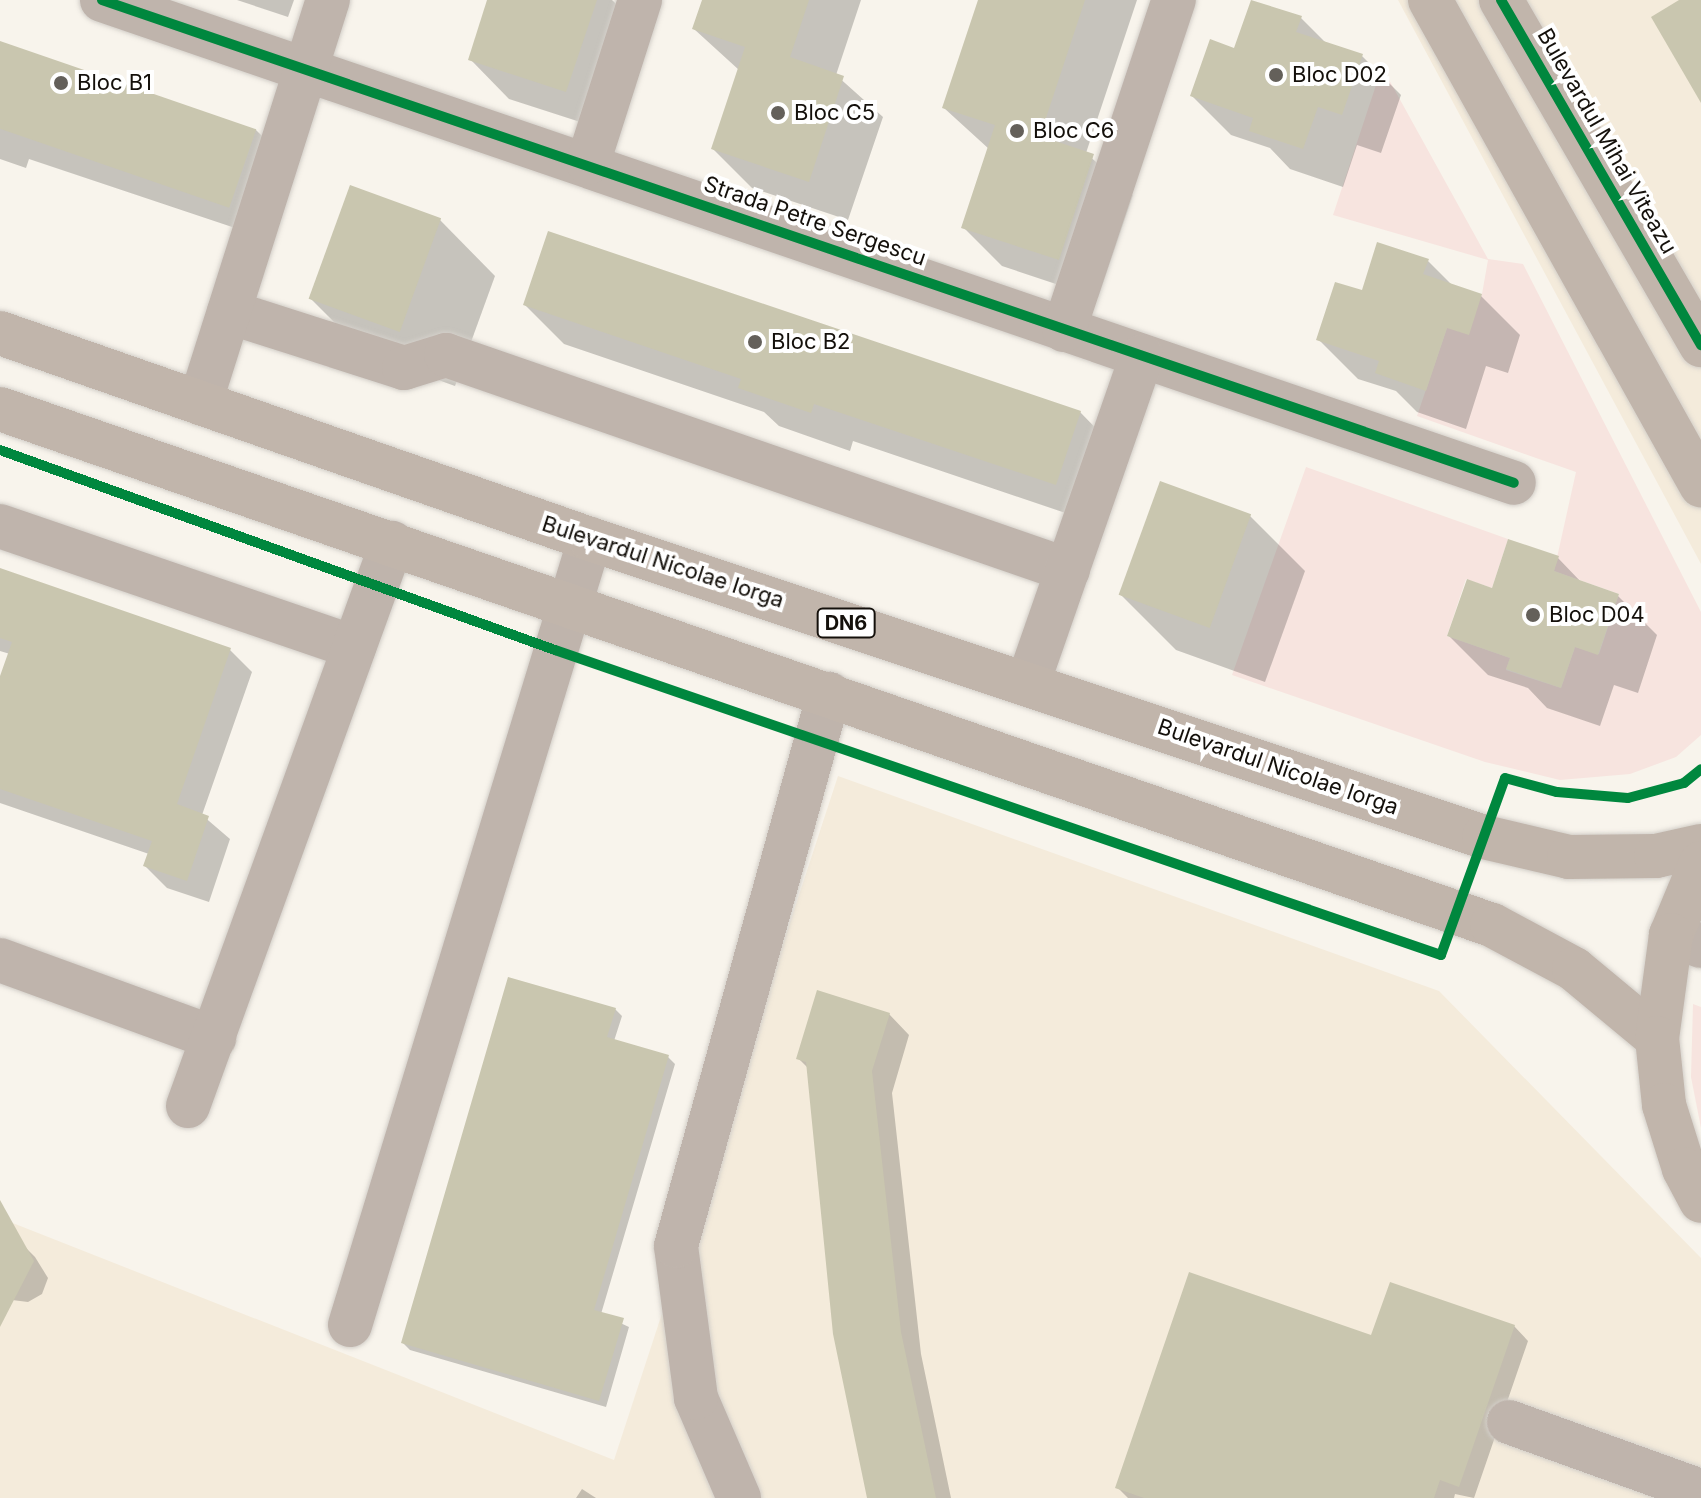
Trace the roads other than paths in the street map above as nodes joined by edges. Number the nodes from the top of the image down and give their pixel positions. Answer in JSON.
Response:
{"nodes":[{"id":1,"x":102,"y":0,"type":"edge"},
{"id":2,"x":328,"y":0,"type":"edge"},
{"id":3,"x":640,"y":0,"type":"edge"},
{"id":4,"x":1174,"y":0,"type":"edge"},
{"id":5,"x":1430,"y":0,"type":"edge"},
{"id":6,"x":1501,"y":0,"type":"edge"},
{"id":7,"x":306,"y":69,"type":"junction"},
{"id":8,"x":588,"y":163,"type":"junction"},
{"id":9,"x":229,"y":312,"type":"junction"},
{"id":10,"x":1064,"y":330,"type":"junction"},
{"id":11,"x":0,"y":333,"type":"edge"},
{"id":12,"x":1701,"y":345,"type":"edge"},
{"id":13,"x":1142,"y":356,"type":"junction"},
{"id":14,"x":200,"y":403,"type":"junction"},
{"id":15,"x":0,"y":409,"type":"edge"},
{"id":16,"x":1514,"y":483,"type":"dead end"},
{"id":17,"x":1701,"y":485,"type":"edge"},
{"id":18,"x":0,"y":526,"type":"edge"},
{"id":19,"x":590,"y":539,"type":"junction"},
{"id":20,"x":392,"y":543,"type":"junction"},
{"id":21,"x":1068,"y":570,"type":"junction"},
{"id":22,"x":569,"y":605,"type":"junction"},
{"id":23,"x":354,"y":647,"type":"junction"},
{"id":24,"x":1028,"y":683,"type":"junction"},
{"id":25,"x":829,"y":694,"type":"junction"},
{"id":26,"x":1701,"y":846,"type":"edge"},
{"id":27,"x":1701,"y":863,"type":"edge"},
{"id":28,"x":1686,"y":940,"type":"edge"},
{"id":29,"x":0,"y":960,"type":"edge"},
{"id":30,"x":214,"y":1038,"type":"junction"},
{"id":31,"x":1657,"y":1038,"type":"junction"},
{"id":32,"x":188,"y":1106,"type":"dead end"},
{"id":33,"x":1701,"y":1201,"type":"edge"},
{"id":34,"x":350,"y":1325,"type":"dead end"},
{"id":35,"x":1509,"y":1422,"type":"dead end"},
{"id":36,"x":1701,"y":1491,"type":"edge"},
{"id":37,"x":739,"y":1498,"type":"edge"}],
"edges":[{"from":1,"to":7,"type":"street","name":"Strada Petre Sergescu"},
{"from":2,"to":7,"type":"street"},
{"from":3,"to":8,"type":"street"},
{"from":4,"to":10,"type":"street"},
{"from":5,"to":17,"type":"main road"},
{"from":6,"to":12,"type":"main road","name":"Bulevardul Mihai Viteazu"},
{"from":7,"to":8,"type":"street","name":"Strada Petre Sergescu"},
{"from":7,"to":9,"type":"street"},
{"from":8,"to":10,"type":"street","name":"Strada Petre Sergescu"},
{"from":9,"to":14,"type":"street"},
{"from":9,"to":21,"type":"street"},
{"from":10,"to":13,"type":"street","name":"Strada Petre Sergescu"},
{"from":11,"to":14,"type":"main road","name":"Bulevardul Nicolae Iorga","number":"DN6"},
{"from":13,"to":16,"type":"street","name":"Strada Petre Sergescu"},
{"from":13,"to":21,"type":"street"},
{"from":14,"to":19,"type":"main road","name":"Bulevardul Nicolae Iorga","number":"DN6"},
{"from":15,"to":20,"type":"main road"},
{"from":18,"to":23,"type":"street"},
{"from":19,"to":22,"type":"street"},
{"from":19,"to":24,"type":"main road","name":"Bulevardul Nicolae Iorga","number":"DN6"},
{"from":20,"to":22,"type":"main road"},
{"from":20,"to":23,"type":"street"},
{"from":21,"to":24,"type":"street"},
{"from":22,"to":25,"type":"main road"},
{"from":22,"to":34,"type":"street"},
{"from":23,"to":30,"type":"street"},
{"from":24,"to":26,"type":"main road","name":"Bulevardul Nicolae Iorga","number":"DN6"},
{"from":25,"to":31,"type":"main road"},
{"from":25,"to":37,"type":"street"},
{"from":27,"to":28,"type":"main road"},
{"from":28,"to":31,"type":"main road"},
{"from":29,"to":30,"type":"street"},
{"from":30,"to":32,"type":"street"},
{"from":31,"to":33,"type":"main road"},
{"from":35,"to":36,"type":"street"}]}
